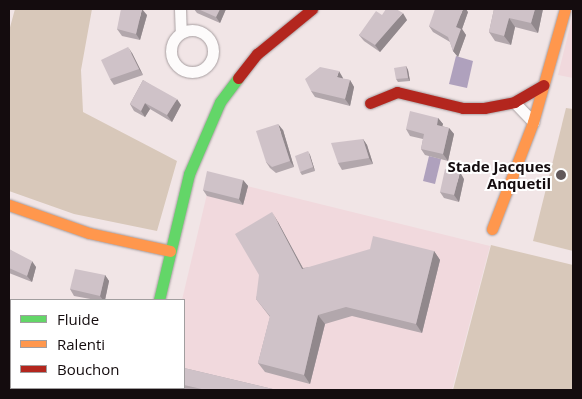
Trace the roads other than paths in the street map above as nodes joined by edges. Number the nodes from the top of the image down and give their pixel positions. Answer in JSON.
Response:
{"nodes":[{"id":1,"x":180,"y":9,"type":"edge"},
{"id":2,"x":312,"y":9,"type":"edge"},
{"id":3,"x":565,"y":9,"type":"edge"},
{"id":4,"x":181,"y":33,"type":"dead end"},
{"id":5,"x":542,"y":85,"type":"junction"},
{"id":6,"x":514,"y":102,"type":"junction"},
{"id":7,"x":370,"y":103,"type":"dead end"},
{"id":8,"x":533,"y":122,"type":"junction"},
{"id":9,"x":9,"y":205,"type":"edge"},
{"id":10,"x":492,"y":229,"type":"dead end"},
{"id":11,"x":170,"y":251,"type":"junction"},
{"id":12,"x":159,"y":299,"type":"edge"}],
"edges":[{"from":1,"to":4,"type":"street"},
{"from":2,"to":11,"type":"street"},
{"from":3,"to":5,"type":"street"},
{"from":5,"to":6,"type":"street"},
{"from":5,"to":8,"type":"street"},
{"from":6,"to":7,"type":"street"},
{"from":6,"to":8,"type":"street"},
{"from":8,"to":10,"type":"street"},
{"from":9,"to":11,"type":"street"},
{"from":11,"to":12,"type":"street"}]}
